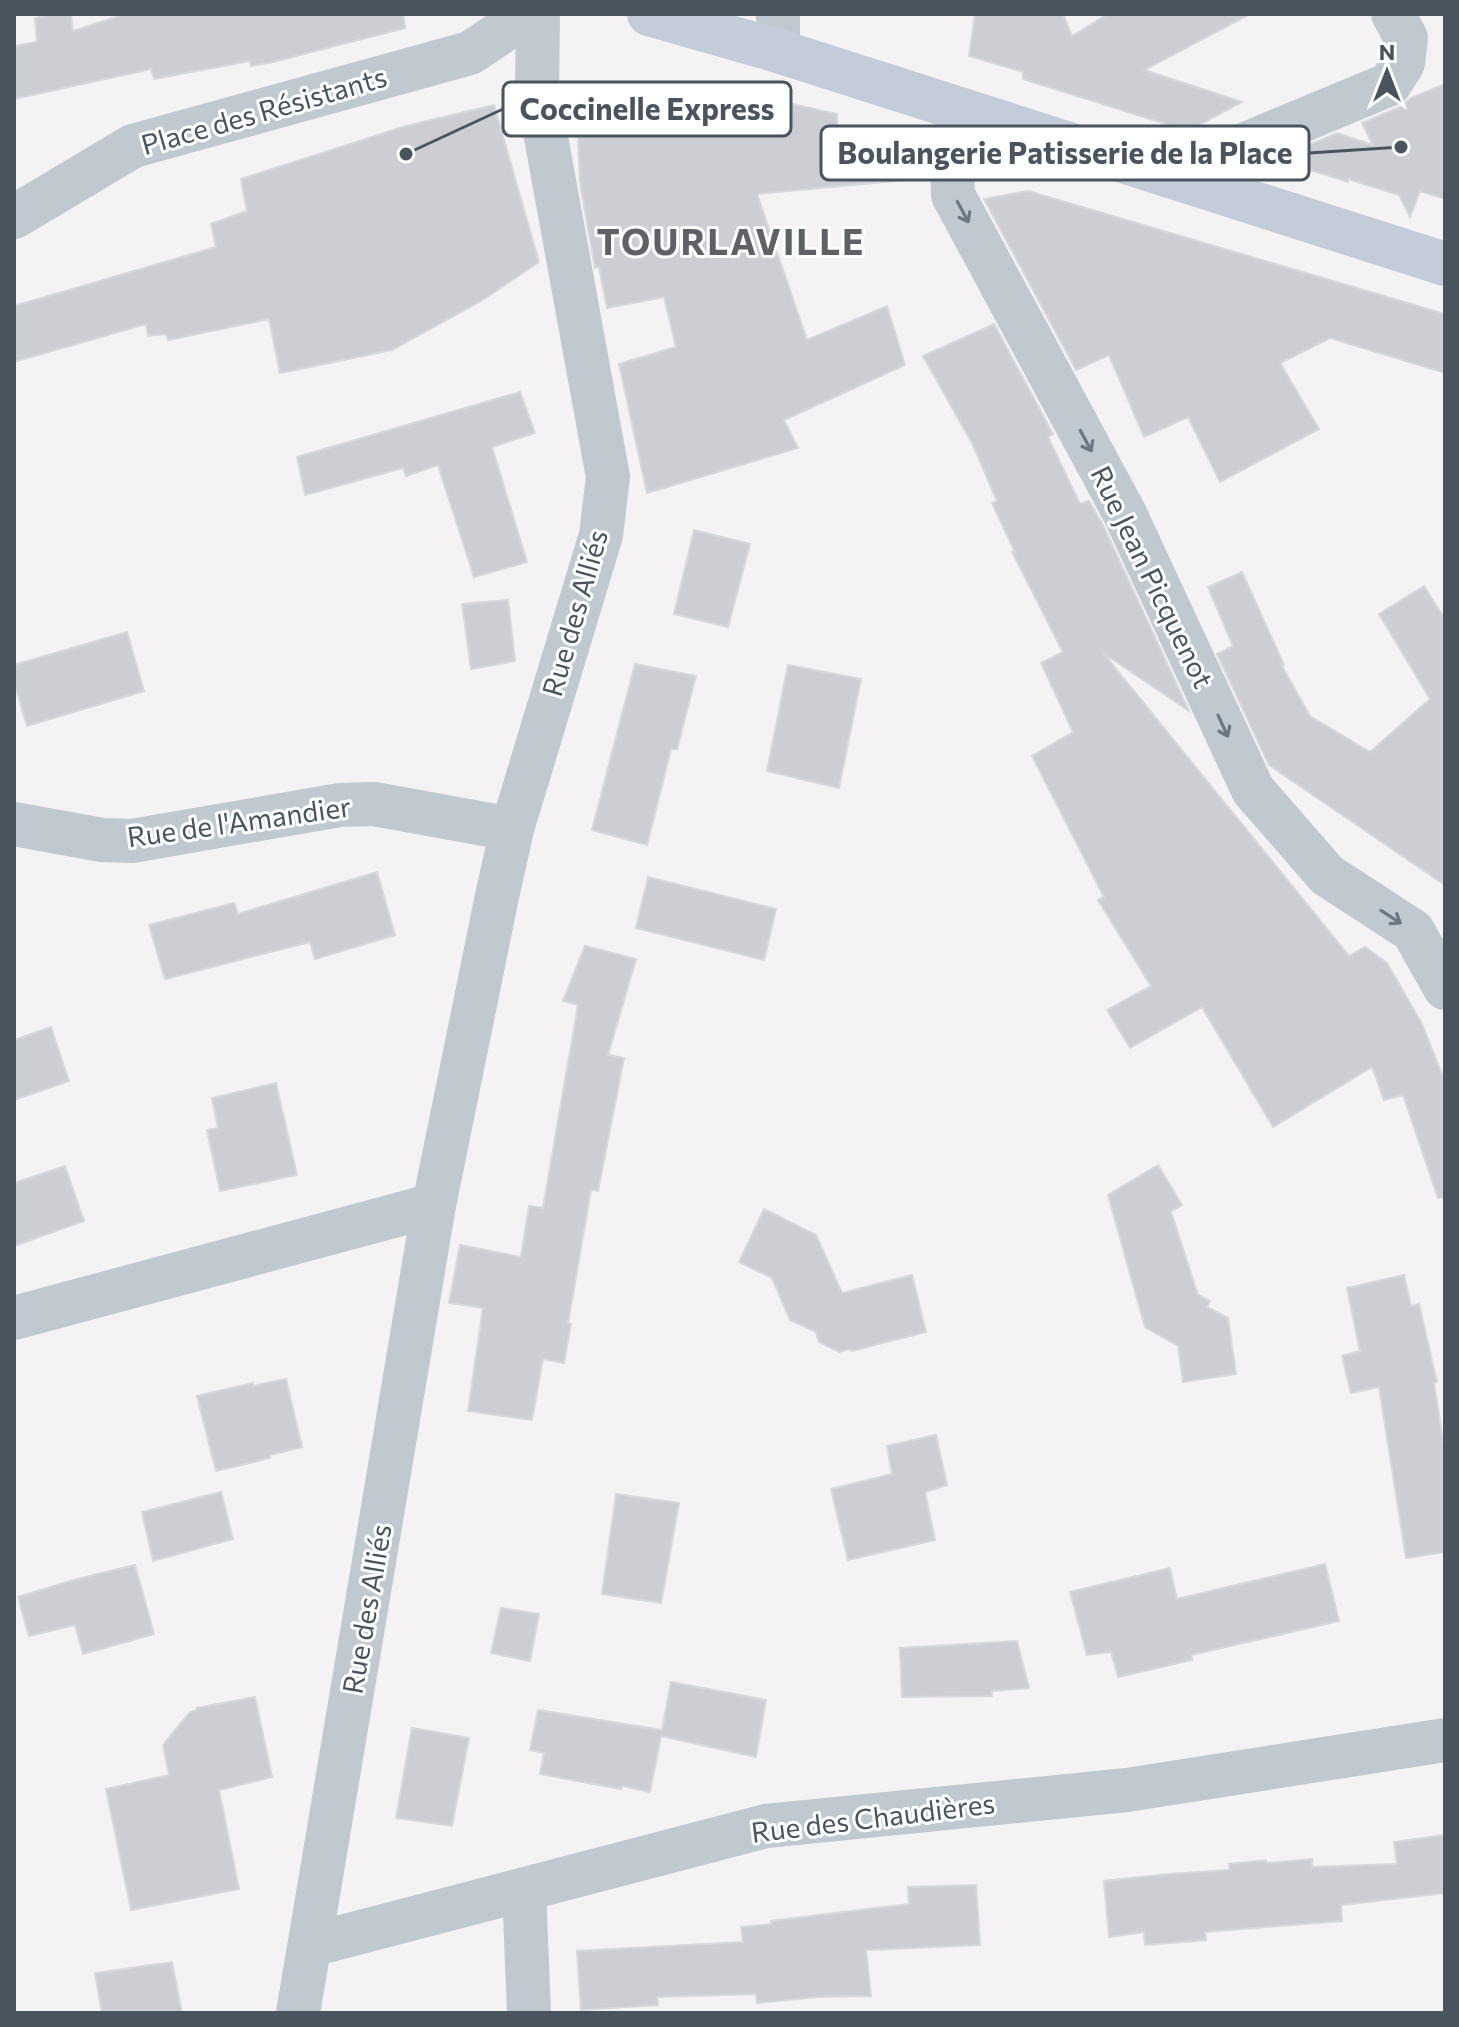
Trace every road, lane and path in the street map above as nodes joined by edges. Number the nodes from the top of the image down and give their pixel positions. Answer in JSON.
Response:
{"nodes":[{"id":1,"x":515,"y":14,"type":"edge"},
{"id":2,"x":538,"y":14,"type":"edge"},
{"id":3,"x":649,"y":14,"type":"edge"},
{"id":4,"x":1393,"y":14,"type":"edge"},
{"id":5,"x":778,"y":32,"type":"edge"},
{"id":6,"x":968,"y":112,"type":"junction"},
{"id":7,"x":1169,"y":176,"type":"junction"},
{"id":8,"x":14,"y":217,"type":"edge"},
{"id":9,"x":1445,"y":264,"type":"edge"},
{"id":10,"x":14,"y":824,"type":"edge"},
{"id":11,"x":512,"y":829,"type":"junction"},
{"id":12,"x":1445,"y":988,"type":"edge"},
{"id":13,"x":434,"y":1205,"type":"junction"},
{"id":14,"x":14,"y":1318,"type":"edge"},
{"id":15,"x":1445,"y":1740,"type":"edge"},
{"id":16,"x":524,"y":1889,"type":"junction"},
{"id":17,"x":311,"y":1945,"type":"junction"},
{"id":18,"x":298,"y":2013,"type":"edge"},
{"id":19,"x":529,"y":2013,"type":"edge"}],
"edges":[{"from":1,"to":8,"type":"street","name":"Place des Résistants"},
{"from":2,"to":11,"type":"street","name":"Rue des Alliés"},
{"from":3,"to":5,"type":"main road"},
{"from":4,"to":7,"type":"street"},
{"from":5,"to":6,"type":"main road"},
{"from":6,"to":7,"type":"main road"},
{"from":6,"to":12,"type":"street","name":"Rue Jean Picquenot","one_way":true},
{"from":7,"to":9,"type":"main road"},
{"from":10,"to":11,"type":"street","name":"Rue de l'Amandier"},
{"from":11,"to":13,"type":"street","name":"Rue des Alliés"},
{"from":13,"to":14,"type":"street"},
{"from":13,"to":17,"type":"street","name":"Rue des Alliés"},
{"from":15,"to":16,"type":"street","name":"Rue des Chaudières"},
{"from":16,"to":17,"type":"street","name":"Rue des Chaudières"},
{"from":16,"to":19,"type":"street"},
{"from":17,"to":18,"type":"street","name":"Rue des Alliés"}]}
